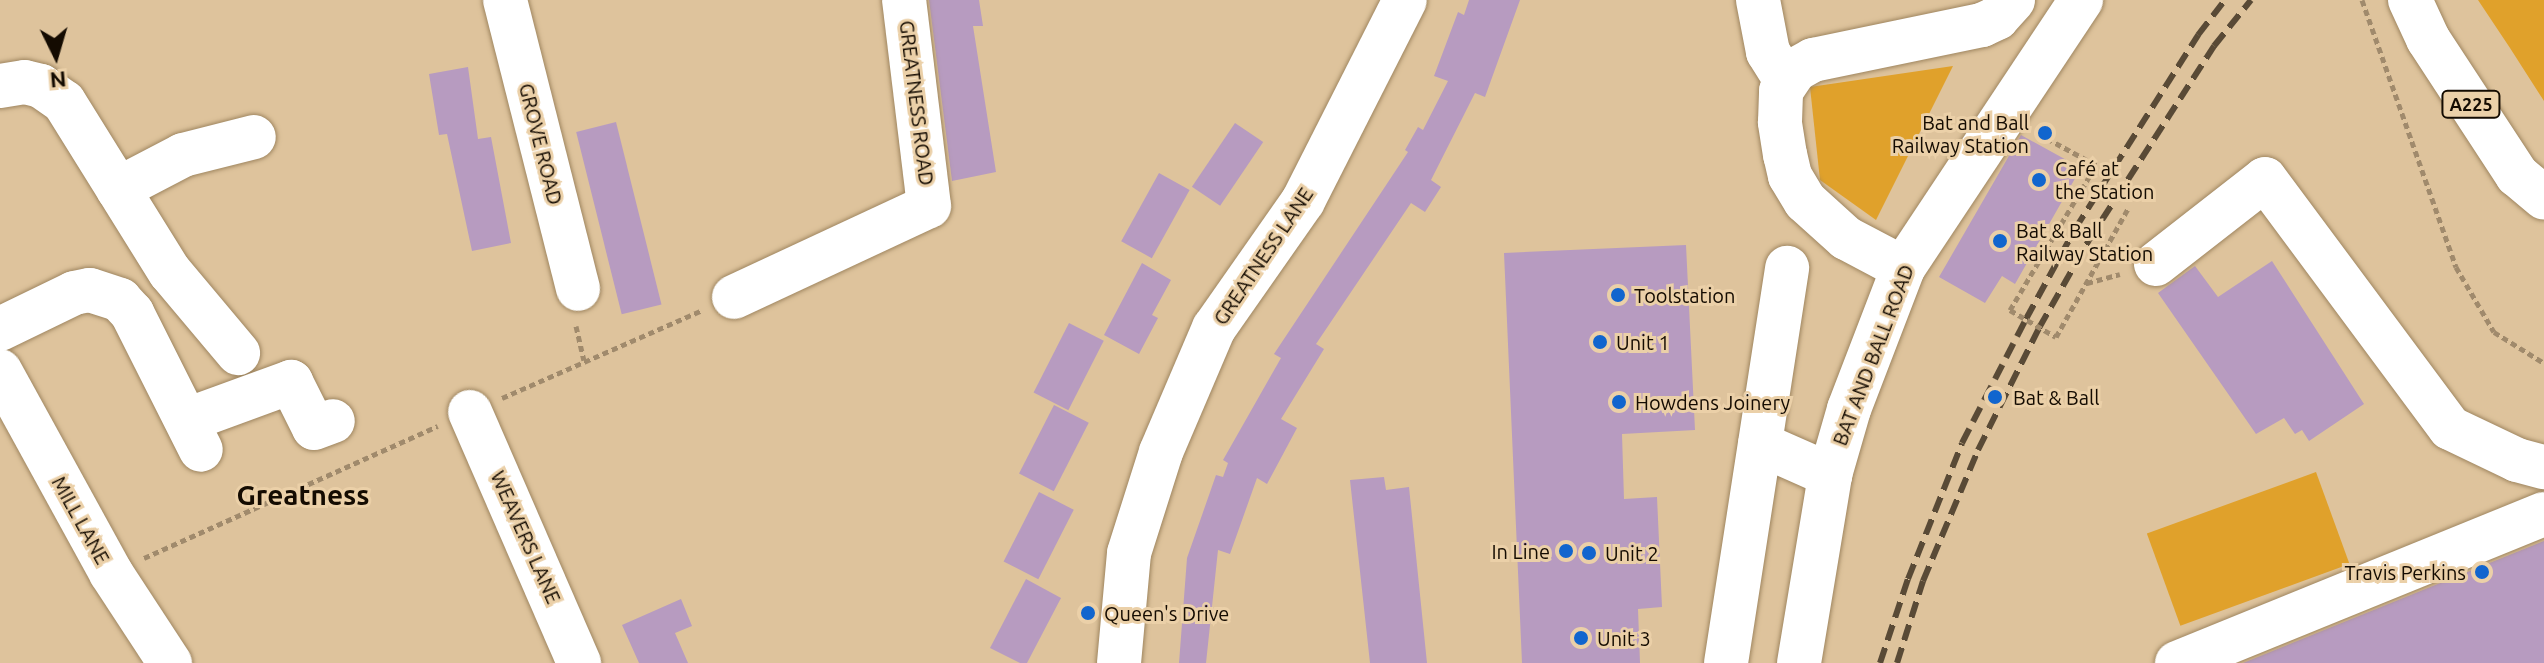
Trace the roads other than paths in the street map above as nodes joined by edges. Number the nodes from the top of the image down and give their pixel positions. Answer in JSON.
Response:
{"nodes":[{"id":1,"x":505,"y":0,"type":"edge"},
{"id":2,"x":904,"y":0,"type":"edge"},
{"id":3,"x":1405,"y":0,"type":"edge"},
{"id":4,"x":1758,"y":0,"type":"edge"},
{"id":5,"x":2013,"y":0,"type":"edge"},
{"id":6,"x":2081,"y":0,"type":"edge"},
{"id":7,"x":2410,"y":0,"type":"edge"},
{"id":8,"x":1786,"y":81,"type":"junction"},
{"id":9,"x":0,"y":86,"type":"edge"},
{"id":10,"x":254,"y":137,"type":"dead end"},
{"id":11,"x":118,"y":189,"type":"junction"},
{"id":12,"x":2544,"y":198,"type":"edge"},
{"id":13,"x":2156,"y":264,"type":"dead end"},
{"id":14,"x":1787,"y":268,"type":"dead end"},
{"id":15,"x":1903,"y":268,"type":"junction"},
{"id":16,"x":578,"y":289,"type":"dead end"},
{"id":17,"x":734,"y":297,"type":"road end"},
{"id":18,"x":0,"y":329,"type":"edge"},
{"id":19,"x":238,"y":353,"type":"dead end"},
{"id":20,"x":0,"y":371,"type":"edge"},
{"id":21,"x":470,"y":412,"type":"road end"},
{"id":22,"x":333,"y":421,"type":"dead end"},
{"id":23,"x":1760,"y":444,"type":"junction"},
{"id":24,"x":2544,"y":467,"type":"edge"},
{"id":25,"x":1830,"y":475,"type":"junction"},
{"id":26,"x":2544,"y":514,"type":"edge"},
{"id":27,"x":170,"y":663,"type":"edge"},
{"id":28,"x":579,"y":663,"type":"edge"},
{"id":29,"x":1119,"y":663,"type":"edge"},
{"id":30,"x":1726,"y":663,"type":"edge"},
{"id":31,"x":1799,"y":663,"type":"edge"},
{"id":32,"x":2177,"y":663,"type":"edge"}],
"edges":[{"from":1,"to":16,"type":"street","name":"GROVE ROAD"},
{"from":2,"to":17,"type":"street","name":"GREATNESS ROAD"},
{"from":3,"to":29,"type":"street","name":"GREATNESS LANE"},
{"from":4,"to":8,"type":"street"},
{"from":5,"to":8,"type":"street"},
{"from":6,"to":15,"type":"street","name":"BAT AND BALL ROAD"},
{"from":7,"to":12,"type":"street","number":"A225"},
{"from":8,"to":15,"type":"street"},
{"from":9,"to":11,"type":"street"},
{"from":10,"to":11,"type":"street"},
{"from":11,"to":19,"type":"street"},
{"from":13,"to":24,"type":"street"},
{"from":14,"to":23,"type":"street"},
{"from":15,"to":25,"type":"street","name":"BAT AND BALL ROAD"},
{"from":18,"to":22,"type":"street"},
{"from":20,"to":27,"type":"street","name":"MILL LANE"},
{"from":21,"to":28,"type":"street","name":"WEAVERS LANE"},
{"from":23,"to":25,"type":"street"},
{"from":23,"to":30,"type":"street"},
{"from":25,"to":31,"type":"street","name":"BAT AND BALL ROAD"},
{"from":26,"to":32,"type":"street"}]}
